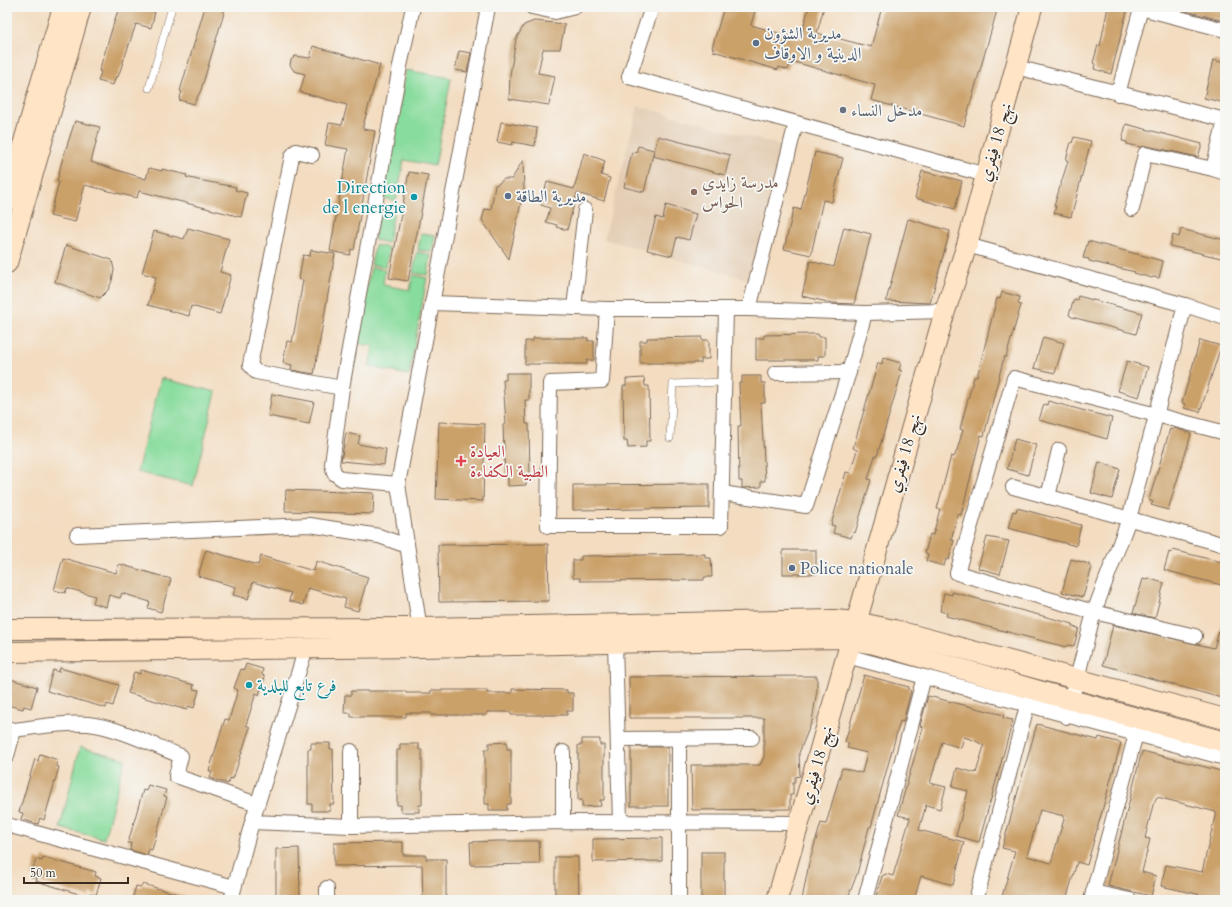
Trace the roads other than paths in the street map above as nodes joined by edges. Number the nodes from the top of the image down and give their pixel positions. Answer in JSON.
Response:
{"nodes":[{"id":1,"x":63,"y":7,"type":"edge"},
{"id":2,"x":81,"y":7,"type":"edge"},
{"id":3,"x":172,"y":7,"type":"edge"},
{"id":4,"x":413,"y":7,"type":"edge"},
{"id":5,"x":488,"y":7,"type":"edge"},
{"id":6,"x":532,"y":7,"type":"edge"},
{"id":7,"x":575,"y":7,"type":"edge"},
{"id":8,"x":652,"y":7,"type":"edge"},
{"id":9,"x":1032,"y":7,"type":"edge"},
{"id":10,"x":1225,"y":30,"type":"edge"},
{"id":11,"x":1016,"y":67,"type":"junction"},
{"id":12,"x":149,"y":88,"type":"dead end"},
{"id":13,"x":1118,"y":94,"type":"junction"},
{"id":14,"x":796,"y":123,"type":"junction"},
{"id":15,"x":312,"y":155,"type":"dead end"},
{"id":16,"x":1219,"y":171,"type":"edge"},
{"id":17,"x":986,"y":175,"type":"junction"},
{"id":18,"x":7,"y":200,"type":"edge"},
{"id":19,"x":585,"y":210,"type":"dead end"},
{"id":20,"x":1132,"y":210,"type":"dead end"},
{"id":21,"x":967,"y":245,"type":"junction"},
{"id":22,"x":7,"y":263,"type":"edge"},
{"id":23,"x":432,"y":303,"type":"junction"},
{"id":24,"x":1185,"y":306,"type":"junction"},
{"id":25,"x":574,"y":308,"type":"junction"},
{"id":26,"x":607,"y":309,"type":"junction"},
{"id":27,"x":726,"y":309,"type":"junction"},
{"id":28,"x":749,"y":309,"type":"junction"},
{"id":29,"x":945,"y":311,"type":"junction"},
{"id":30,"x":865,"y":313,"type":"junction"},
{"id":31,"x":1225,"y":318,"type":"edge"},
{"id":32,"x":849,"y":372,"type":"junction"},
{"id":33,"x":775,"y":373,"type":"dead end"},
{"id":34,"x":723,"y":382,"type":"junction"},
{"id":35,"x":342,"y":388,"type":"junction"},
{"id":36,"x":1156,"y":415,"type":"junction"},
{"id":37,"x":1222,"y":432,"type":"dead end"},
{"id":38,"x":670,"y":438,"type":"dead end"},
{"id":39,"x":1059,"y":450,"type":"dead end"},
{"id":40,"x":398,"y":484,"type":"junction"},
{"id":41,"x":1013,"y":488,"type":"dead end"},
{"id":42,"x":722,"y":493,"type":"junction"},
{"id":43,"x":1048,"y":497,"type":"junction"},
{"id":44,"x":1129,"y":519,"type":"junction"},
{"id":45,"x":77,"y":535,"type":"dead end"},
{"id":46,"x":1225,"y":545,"type":"edge"},
{"id":47,"x":407,"y":546,"type":"junction"},
{"id":48,"x":1094,"y":612,"type":"junction"},
{"id":49,"x":7,"y":629,"type":"edge"},
{"id":50,"x":1195,"y":636,"type":"dead end"},
{"id":51,"x":421,"y":638,"type":"junction"},
{"id":52,"x":851,"y":639,"type":"junction"},
{"id":53,"x":615,"y":643,"type":"junction"},
{"id":54,"x":306,"y":648,"type":"junction"},
{"id":55,"x":7,"y":652,"type":"edge"},
{"id":56,"x":924,"y":677,"type":"junction"},
{"id":57,"x":1076,"y":680,"type":"junction"},
{"id":58,"x":1027,"y":706,"type":"junction"},
{"id":59,"x":1069,"y":708,"type":"junction"},
{"id":60,"x":1225,"y":719,"type":"edge"},
{"id":61,"x":11,"y":729,"type":"edge"},
{"id":62,"x":1136,"y":734,"type":"junction"},
{"id":63,"x":752,"y":738,"type":"dead end"},
{"id":64,"x":619,"y":739,"type":"junction"},
{"id":65,"x":679,"y":739,"type":"junction"},
{"id":66,"x":1225,"y":742,"type":"edge"},
{"id":67,"x":351,"y":750,"type":"dead end"},
{"id":68,"x":563,"y":752,"type":"dead end"},
{"id":69,"x":7,"y":756,"type":"edge"},
{"id":70,"x":1225,"y":758,"type":"edge"},
{"id":71,"x":257,"y":804,"type":"junction"},
{"id":72,"x":252,"y":822,"type":"junction"},
{"id":73,"x":563,"y":822,"type":"junction"},
{"id":74,"x":620,"y":822,"type":"junction"},
{"id":75,"x":800,"y":822,"type":"junction"},
{"id":76,"x":679,"y":824,"type":"junction"},
{"id":77,"x":7,"y":825,"type":"edge"},
{"id":78,"x":351,"y":826,"type":"junction"},
{"id":79,"x":233,"y":894,"type":"edge"},
{"id":80,"x":1092,"y":896,"type":"edge"},
{"id":81,"x":679,"y":900,"type":"edge"},
{"id":82,"x":777,"y":900,"type":"edge"},
{"id":83,"x":864,"y":900,"type":"edge"},
{"id":84,"x":976,"y":900,"type":"edge"},
{"id":85,"x":1130,"y":900,"type":"edge"}],
"edges":[{"from":1,"to":18,"type":"main road"},
{"from":2,"to":22,"type":"main road"},
{"from":3,"to":12,"type":"lane"},
{"from":4,"to":35,"type":"street"},
{"from":5,"to":23,"type":"street"},
{"from":6,"to":7,"type":"street"},
{"from":8,"to":14,"type":"street"},
{"from":9,"to":11,"type":"main road","name":"نهج 18 فيفري"},
{"from":10,"to":13,"type":"street"},
{"from":11,"to":13,"type":"street"},
{"from":11,"to":17,"type":"main road","name":"نهج 18 فيفري"},
{"from":13,"to":16,"type":"street"},
{"from":14,"to":17,"type":"street"},
{"from":14,"to":28,"type":"street"},
{"from":15,"to":35,"type":"street"},
{"from":16,"to":20,"type":"street"},
{"from":17,"to":21,"type":"main road","name":"نهج 18 فيفري"},
{"from":19,"to":25,"type":"street"},
{"from":21,"to":24,"type":"street"},
{"from":21,"to":29,"type":"main road","name":"نهج 18 فيفري"},
{"from":23,"to":25,"type":"street"},
{"from":23,"to":40,"type":"street"},
{"from":24,"to":31,"type":"street"},
{"from":24,"to":36,"type":"street"},
{"from":25,"to":26,"type":"street"},
{"from":26,"to":27,"type":"street"},
{"from":26,"to":42,"type":"street"},
{"from":27,"to":28,"type":"street"},
{"from":27,"to":34,"type":"street"},
{"from":28,"to":30,"type":"street"},
{"from":29,"to":30,"type":"street"},
{"from":29,"to":52,"type":"main road","name":"نهج 18 فيفري"},
{"from":30,"to":32,"type":"street"},
{"from":32,"to":33,"type":"street"},
{"from":32,"to":42,"type":"street"},
{"from":34,"to":38,"type":"lane"},
{"from":34,"to":42,"type":"street"},
{"from":35,"to":40,"type":"street"},
{"from":36,"to":37,"type":"street"},
{"from":36,"to":44,"type":"street"},
{"from":36,"to":48,"type":"street"},
{"from":39,"to":43,"type":"street"},
{"from":40,"to":47,"type":"street"},
{"from":41,"to":43,"type":"street"},
{"from":43,"to":44,"type":"street"},
{"from":44,"to":46,"type":"street"},
{"from":44,"to":48,"type":"street"},
{"from":45,"to":47,"type":"street"},
{"from":47,"to":51,"type":"street"},
{"from":48,"to":50,"type":"street"},
{"from":48,"to":57,"type":"street"},
{"from":49,"to":51,"type":"main road"},
{"from":51,"to":52,"type":"main road"},
{"from":51,"to":53,"type":"main road"},
{"from":51,"to":54,"type":"main road"},
{"from":52,"to":53,"type":"main road"},
{"from":52,"to":56,"type":"street"},
{"from":52,"to":57,"type":"main road"},
{"from":52,"to":59,"type":"main road"},
{"from":52,"to":75,"type":"main road","name":"نهج 18 فيفري"},
{"from":53,"to":64,"type":"street"},
{"from":54,"to":55,"type":"main road"},
{"from":54,"to":71,"type":"street"},
{"from":56,"to":58,"type":"street"},
{"from":56,"to":83,"type":"street"},
{"from":57,"to":59,"type":"street"},
{"from":57,"to":60,"type":"main road"},
{"from":58,"to":59,"type":"street"},
{"from":58,"to":84,"type":"street"},
{"from":59,"to":62,"type":"street"},
{"from":59,"to":66,"type":"main road"},
{"from":61,"to":69,"type":"street"},
{"from":61,"to":71,"type":"street"},
{"from":62,"to":70,"type":"street"},
{"from":62,"to":80,"type":"street"},
{"from":63,"to":65,"type":"street"},
{"from":64,"to":65,"type":"street"},
{"from":64,"to":74,"type":"street"},
{"from":65,"to":76,"type":"street"},
{"from":67,"to":78,"type":"street"},
{"from":68,"to":73,"type":"street"},
{"from":71,"to":72,"type":"street"},
{"from":72,"to":78,"type":"street"},
{"from":72,"to":79,"type":"street"},
{"from":73,"to":74,"type":"street"},
{"from":73,"to":78,"type":"street"},
{"from":74,"to":76,"type":"street"},
{"from":75,"to":76,"type":"street"},
{"from":75,"to":82,"type":"main road","name":"نهج 18 فيفري"},
{"from":76,"to":81,"type":"street"},
{"from":77,"to":79,"type":"street"},
{"from":80,"to":85,"type":"street"}]}
